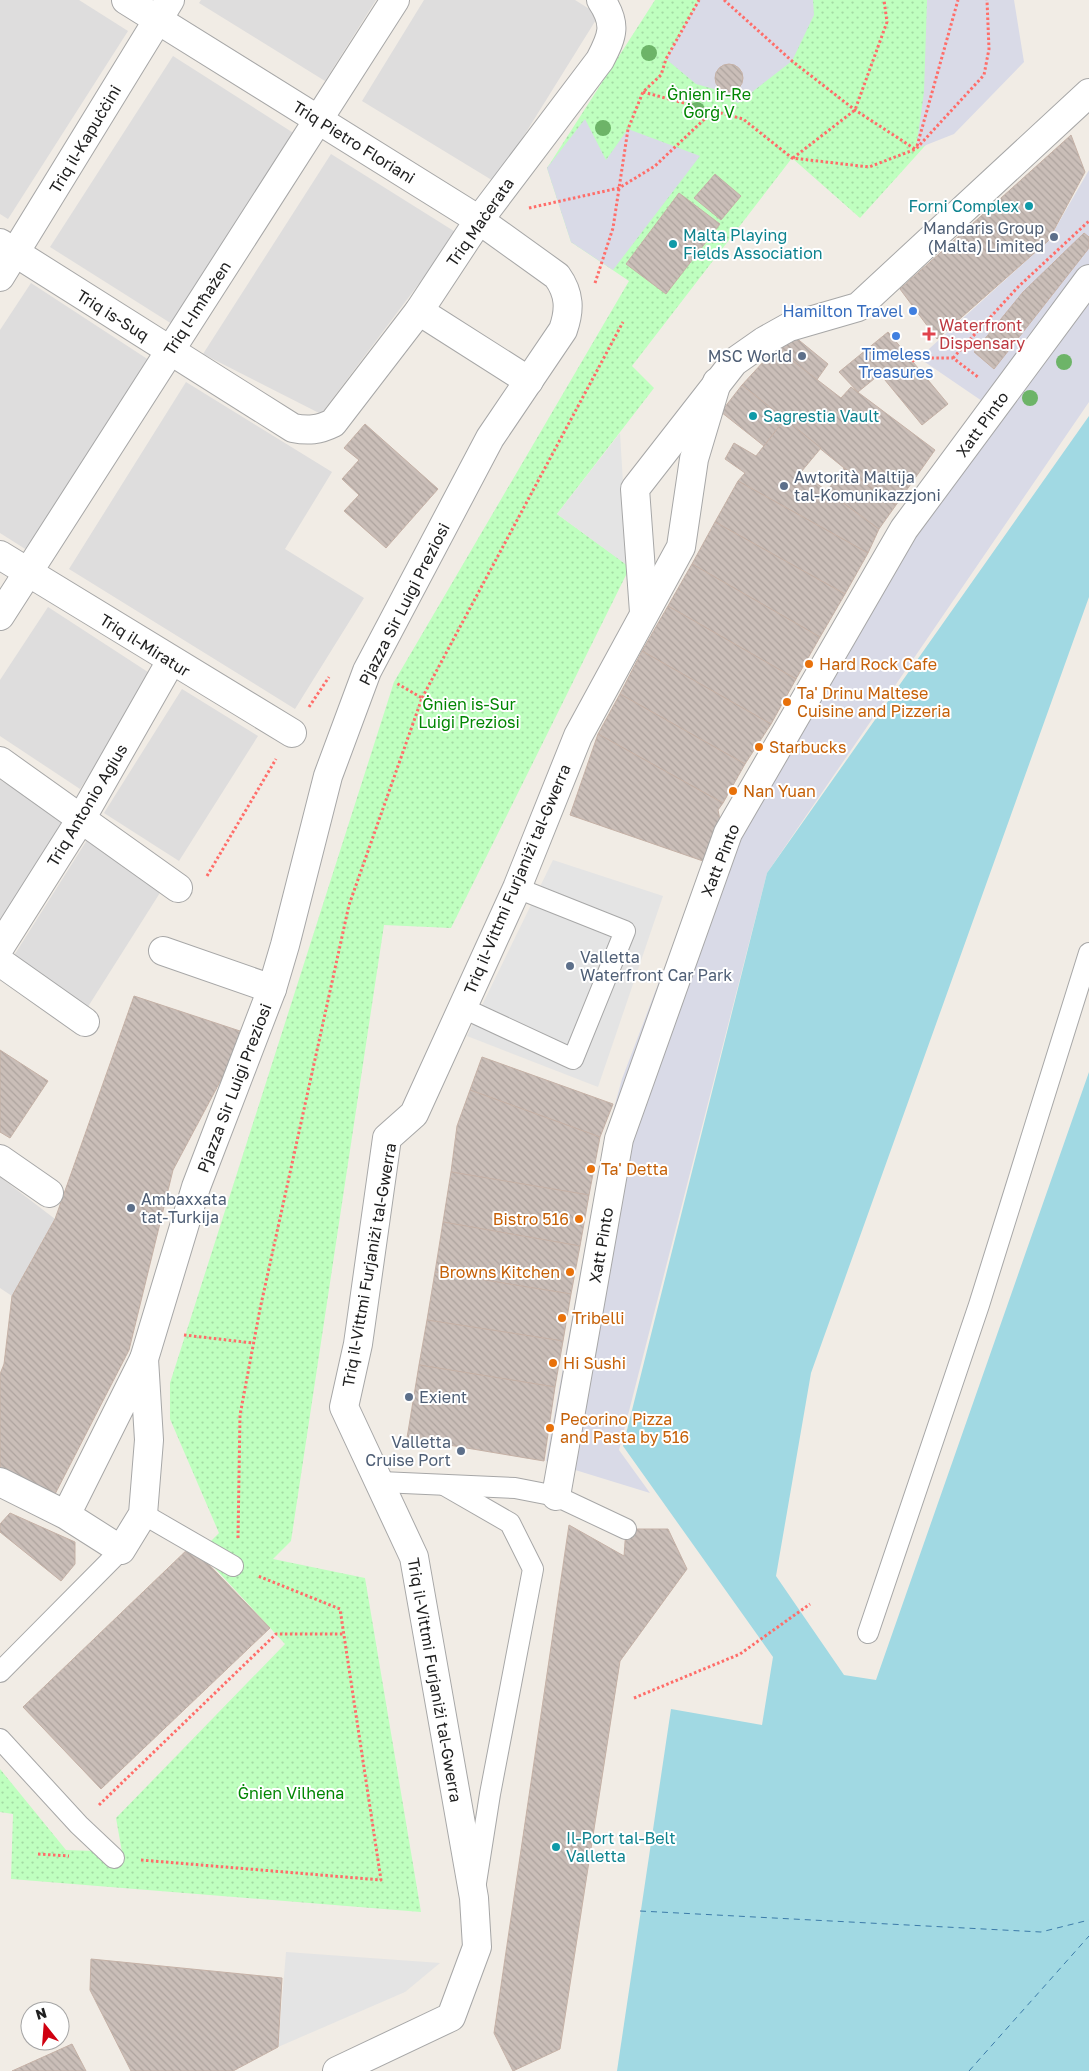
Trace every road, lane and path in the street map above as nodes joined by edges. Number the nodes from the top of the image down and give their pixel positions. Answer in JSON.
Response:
{"nodes":[{"id":1,"x":126,"y":0,"type":"edge"},
{"id":2,"x":395,"y":0,"type":"edge"},
{"id":3,"x":699,"y":0,"type":"edge"},
{"id":4,"x":724,"y":0,"type":"edge"},
{"id":5,"x":884,"y":0,"type":"edge"},
{"id":6,"x":958,"y":0,"type":"edge"},
{"id":7,"x":987,"y":0,"type":"edge"},
{"id":8,"x":606,"y":8,"type":"edge"},
{"id":9,"x":164,"y":10,"type":"edge"},
{"id":10,"x":643,"y":92,"type":"junction"},
{"id":11,"x":1088,"y":95,"type":"edge"},
{"id":12,"x":855,"y":110,"type":"junction"},
{"id":13,"x":713,"y":111,"type":"junction"},
{"id":14,"x":318,"y":120,"type":"junction"},
{"id":15,"x":916,"y":149,"type":"junction"},
{"id":16,"x":792,"y":158,"type":"junction"},
{"id":17,"x":619,"y":188,"type":"junction"},
{"id":18,"x":479,"y":220,"type":"junction"},
{"id":19,"x":1089,"y":222,"type":"edge"},
{"id":20,"x":8,"y":248,"type":"edge"},
{"id":21,"x":0,"y":277,"type":"edge"},
{"id":22,"x":1089,"y":278,"type":"edge"},
{"id":23,"x":568,"y":299,"type":"junction"},
{"id":24,"x":419,"y":311,"type":"junction"},
{"id":25,"x":623,"y":322,"type":"dead end"},
{"id":26,"x":170,"y":351,"type":"junction"},
{"id":27,"x":912,"y":361,"type":"dead end"},
{"id":28,"x":529,"y":381,"type":"junction"},
{"id":29,"x":717,"y":382,"type":"junction"},
{"id":30,"x":333,"y":423,"type":"joint"},
{"id":31,"x":0,"y":555,"type":"edge"},
{"id":32,"x":28,"y":572,"type":"junction"},
{"id":33,"x":644,"y":612,"type":"junction"},
{"id":34,"x":0,"y":616,"type":"edge"},
{"id":35,"x":171,"y":661,"type":"junction"},
{"id":36,"x":367,"y":671,"type":"junction"},
{"id":37,"x":422,"y":698,"type":"junction"},
{"id":38,"x":292,"y":733,"type":"joint"},
{"id":39,"x":0,"y":761,"type":"edge"},
{"id":40,"x":81,"y":819,"type":"junction"},
{"id":41,"x":204,"y":880,"type":"dead end"},
{"id":42,"x":178,"y":888,"type":"dead end"},
{"id":43,"x":517,"y":888,"type":"junction"},
{"id":44,"x":0,"y":947,"type":"edge"},
{"id":45,"x":163,"y":951,"type":"dead end"},
{"id":46,"x":1089,"y":953,"type":"edge"},
{"id":47,"x":0,"y":962,"type":"edge"},
{"id":48,"x":272,"y":989,"type":"junction"},
{"id":49,"x":461,"y":1007,"type":"junction"},
{"id":50,"x":85,"y":1022,"type":"dead end"},
{"id":51,"x":0,"y":1159,"type":"edge"},
{"id":52,"x":49,"y":1193,"type":"dead end"},
{"id":53,"x":152,"y":1332,"type":"junction"},
{"id":54,"x":253,"y":1343,"type":"junction"},
{"id":55,"x":144,"y":1359,"type":"junction"},
{"id":56,"x":0,"y":1482,"type":"edge"},
{"id":57,"x":381,"y":1482,"type":"junction"},
{"id":58,"x":444,"y":1485,"type":"junction"},
{"id":59,"x":556,"y":1496,"type":"junction"},
{"id":60,"x":143,"y":1514,"type":"junction"},
{"id":61,"x":66,"y":1515,"type":"junction"},
{"id":62,"x":626,"y":1529,"type":"dead end"},
{"id":63,"x":121,"y":1550,"type":"junction"},
{"id":64,"x":233,"y":1566,"type":"junction"},
{"id":65,"x":810,"y":1604,"type":"dead end"},
{"id":66,"x":868,"y":1633,"type":"dead end"},
{"id":67,"x":344,"y":1634,"type":"junction"},
{"id":68,"x":0,"y":1672,"type":"edge"},
{"id":69,"x":634,"y":1698,"type":"dead end"},
{"id":70,"x":0,"y":1739,"type":"edge"},
{"id":71,"x":79,"y":1825,"type":"junction"},
{"id":72,"x":38,"y":1854,"type":"dead end"},
{"id":73,"x":114,"y":1858,"type":"junction"},
{"id":74,"x":474,"y":1898,"type":"junction"},
{"id":75,"x":337,"y":2071,"type":"edge"}],
"edges":[{"from":1,"to":9,"type":"street","name":"Triq Pietro Floriani"},
{"from":2,"to":14,"type":"street","name":"Triq l-Imħażen"},
{"from":3,"to":10,"type":"path"},
{"from":4,"to":12,"type":"path"},
{"from":5,"to":12,"type":"path"},
{"from":6,"to":15,"type":"path"},
{"from":7,"to":15,"type":"path"},
{"from":8,"to":18,"type":"street","name":"Triq Maċerata"},
{"from":9,"to":14,"type":"street","name":"Triq Pietro Floriani"},
{"from":9,"to":20,"type":"street","name":"Triq il-Kapuċċini"},
{"from":10,"to":13,"type":"path"},
{"from":10,"to":17,"type":"path"},
{"from":11,"to":29,"type":"street","name":"Triq il-Vittmi Furjaniżi tal-Gwerra"},
{"from":12,"to":15,"type":"path"},
{"from":12,"to":16,"type":"path"},
{"from":13,"to":16,"type":"path"},
{"from":13,"to":17,"type":"path"},
{"from":14,"to":18,"type":"street","name":"Triq Pietro Floriani"},
{"from":14,"to":26,"type":"street","name":"Triq l-Imħażen"},
{"from":15,"to":16,"type":"path"},
{"from":17,"to":18,"type":"path"},
{"from":17,"to":23,"type":"path"},
{"from":18,"to":23,"type":"street","name":"Triq Pietro Floriani"},
{"from":18,"to":24,"type":"street","name":"Triq Maċerata"},
{"from":19,"to":27,"type":"path"},
{"from":20,"to":21,"type":"street","name":"Triq il-Kapuċċini"},
{"from":20,"to":26,"type":"street","name":"Triq is-Suq"},
{"from":22,"to":59,"type":"street","name":"Xatt Pinto"},
{"from":23,"to":28,"type":"street","name":"Pjazza Sir Luigi Preziosi"},
{"from":24,"to":28,"type":"street"},
{"from":24,"to":30,"type":"street","name":"Triq Maċerata"},
{"from":25,"to":37,"type":"path"},
{"from":26,"to":30,"type":"street","name":"Triq is-Suq"},
{"from":26,"to":32,"type":"street","name":"Triq l-Imħażen"},
{"from":28,"to":36,"type":"street","name":"Pjazza Sir Luigi Preziosi"},
{"from":29,"to":33,"type":"street","name":"Triq il-Vittmi Furjaniżi tal-Gwerra"},
{"from":29,"to":33,"type":"street","name":"Triq il-Vittmi Furjaniżi tal-Gwerra"},
{"from":31,"to":32,"type":"street","name":"Triq il-Miratur"},
{"from":32,"to":34,"type":"street","name":"Triq l-Imħażen"},
{"from":32,"to":35,"type":"street","name":"Triq il-Miratur"},
{"from":33,"to":43,"type":"street","name":"Triq il-Vittmi Furjaniżi tal-Gwerra"},
{"from":35,"to":38,"type":"street","name":"Triq il-Miratur"},
{"from":35,"to":40,"type":"street","name":"Triq Antonio Agius"},
{"from":36,"to":37,"type":"path"},
{"from":36,"to":48,"type":"street","name":"Pjazza Sir Luigi Preziosi"},
{"from":37,"to":54,"type":"path"},
{"from":38,"to":41,"type":"path"},
{"from":39,"to":40,"type":"street"},
{"from":40,"to":42,"type":"street"},
{"from":40,"to":44,"type":"street","name":"Triq Antonio Agius"},
{"from":43,"to":49,"type":"street","name":"Triq il-Vittmi Furjaniżi tal-Gwerra"},
{"from":43,"to":49,"type":"lane"},
{"from":45,"to":48,"type":"street","name":"Pjazza Sir Luigi Preziosi"},
{"from":46,"to":66,"type":"lane"},
{"from":47,"to":50,"type":"street"},
{"from":48,"to":53,"type":"street","name":"Pjazza Sir Luigi Preziosi"},
{"from":49,"to":57,"type":"street","name":"Triq il-Vittmi Furjaniżi tal-Gwerra"},
{"from":51,"to":52,"type":"street"},
{"from":53,"to":54,"type":"path"},
{"from":53,"to":55,"type":"street","name":"Pjazza Sir Luigi Preziosi"},
{"from":54,"to":64,"type":"path"},
{"from":55,"to":60,"type":"street","name":"Pjazza Sir Luigi Preziosi"},
{"from":55,"to":61,"type":"street","name":"Pjazza Sir Luigi Preziosi"},
{"from":56,"to":61,"type":"street"},
{"from":57,"to":58,"type":"lane"},
{"from":57,"to":74,"type":"street","name":"Triq il-Vittmi Furjaniżi tal-Gwerra"},
{"from":58,"to":59,"type":"lane"},
{"from":58,"to":74,"type":"lane"},
{"from":59,"to":62,"type":"lane"},
{"from":60,"to":63,"type":"street","name":"Pjazza Sir Luigi Preziosi"},
{"from":60,"to":64,"type":"lane"},
{"from":61,"to":63,"type":"street"},
{"from":63,"to":68,"type":"lane"},
{"from":64,"to":67,"type":"path"},
{"from":65,"to":69,"type":"path"},
{"from":67,"to":71,"type":"path"},
{"from":67,"to":73,"type":"path"},
{"from":70,"to":71,"type":"lane"},
{"from":71,"to":73,"type":"lane"},
{"from":72,"to":73,"type":"path"},
{"from":74,"to":75,"type":"street","name":"Triq il-Vittmi Furjaniżi tal-Gwerra"}]}
